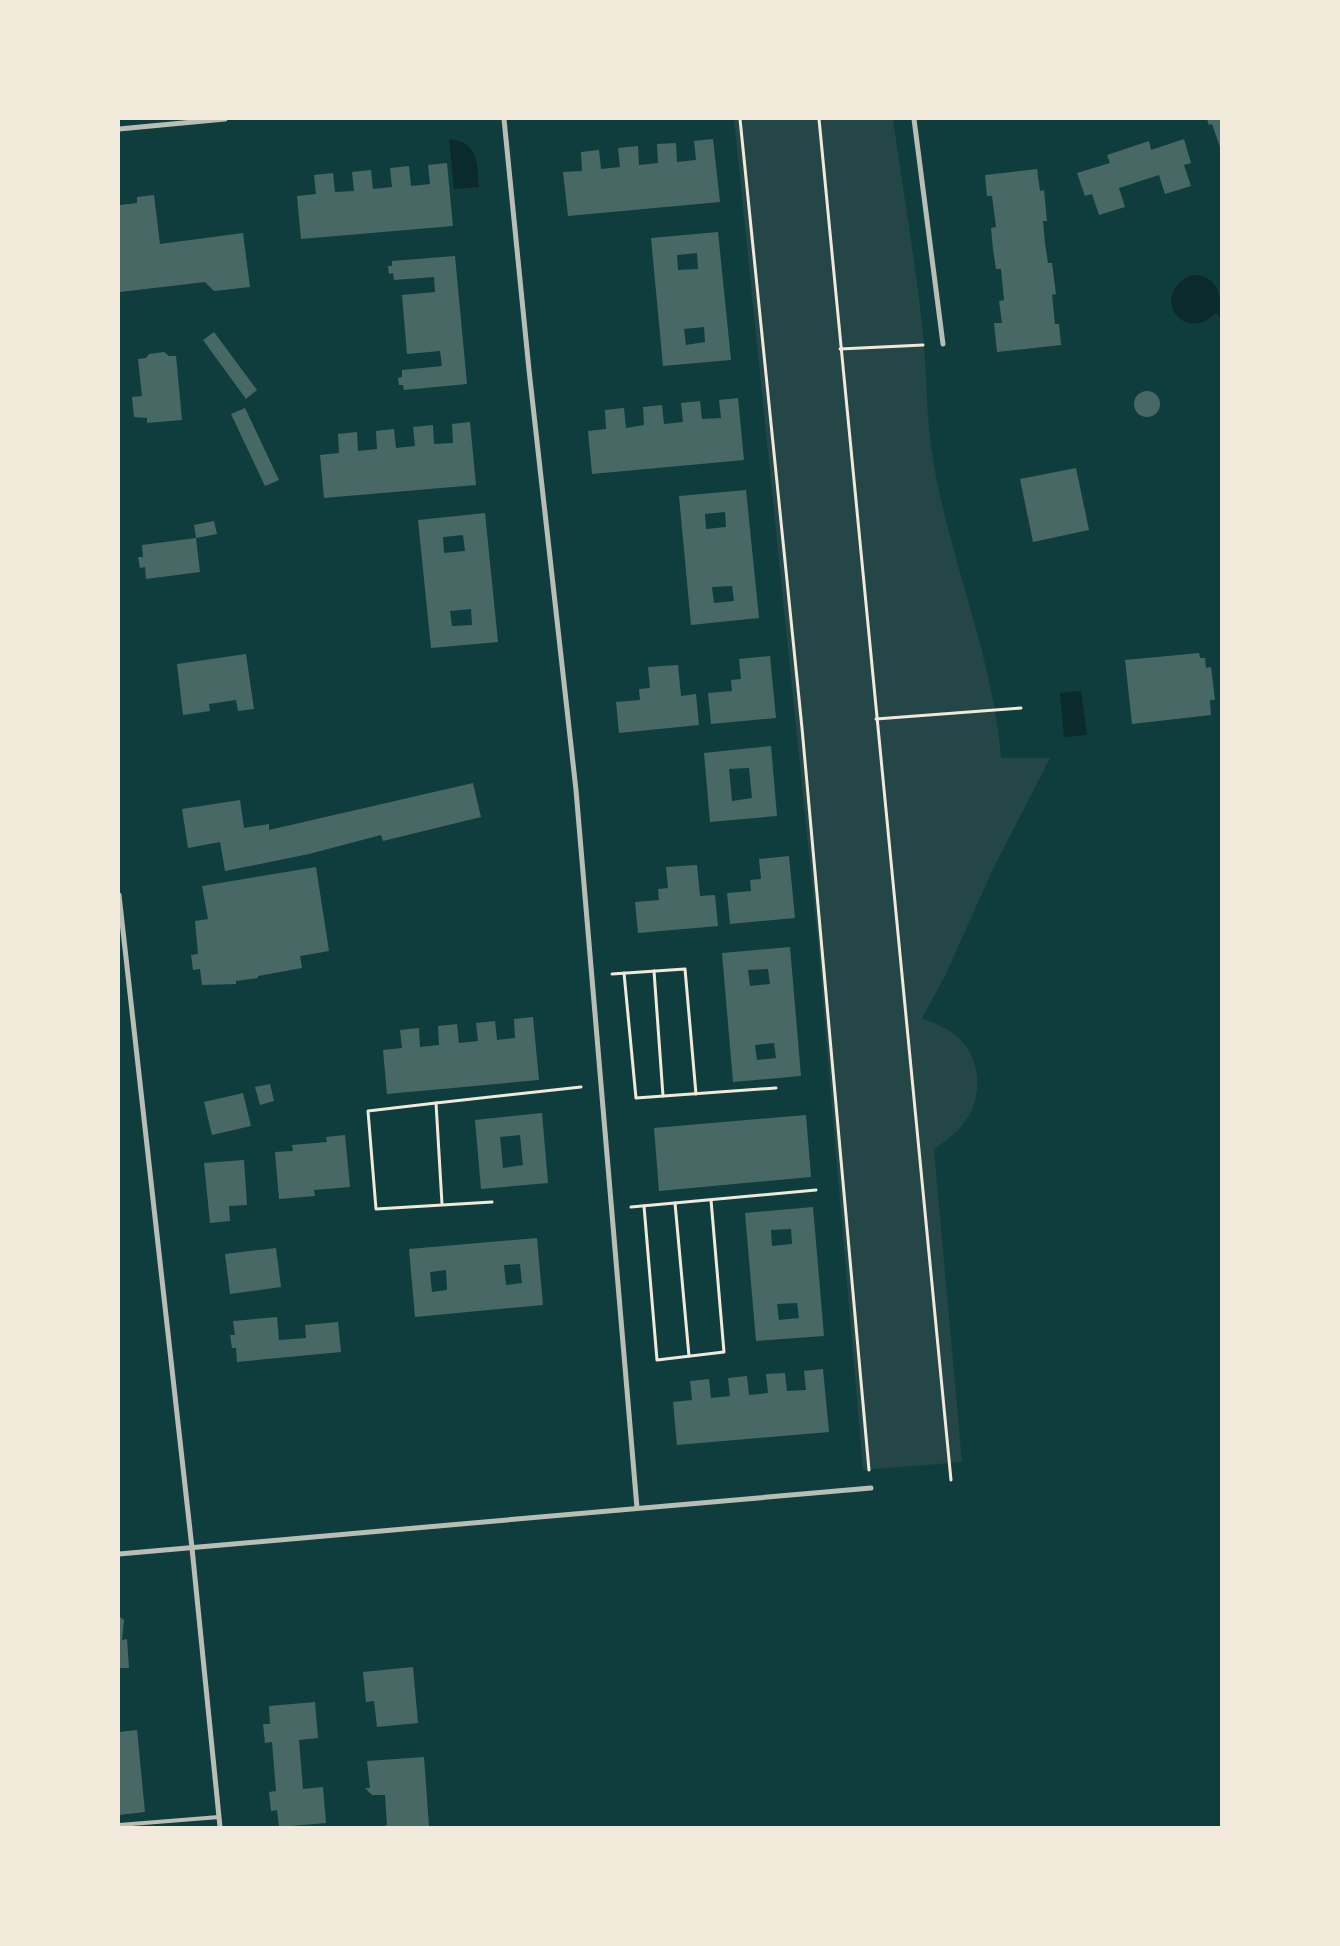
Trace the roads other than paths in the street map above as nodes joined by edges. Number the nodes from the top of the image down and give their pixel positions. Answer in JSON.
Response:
{"nodes":[{"id":1,"x":225,"y":119,"type":"edge"},
{"id":2,"x":504,"y":119,"type":"edge"},
{"id":3,"x":914,"y":119,"type":"edge"},
{"id":4,"x":119,"y":129,"type":"edge"},
{"id":5,"x":943,"y":344,"type":"road end"},
{"id":6,"x":119,"y":895,"type":"edge"},
{"id":7,"x":871,"y":1488,"type":"road end"},
{"id":8,"x":637,"y":1508,"type":"junction"},
{"id":9,"x":192,"y":1548,"type":"junction"},
{"id":10,"x":119,"y":1554,"type":"edge"},
{"id":11,"x":219,"y":1817,"type":"junction"},
{"id":12,"x":119,"y":1825,"type":"edge"},
{"id":13,"x":220,"y":1827,"type":"edge"}],
"edges":[{"from":1,"to":4,"type":"street"},
{"from":2,"to":8,"type":"street"},
{"from":3,"to":5,"type":"street"},
{"from":6,"to":9,"type":"street"},
{"from":7,"to":8,"type":"street"},
{"from":8,"to":9,"type":"street"},
{"from":9,"to":10,"type":"street"},
{"from":9,"to":11,"type":"street"},
{"from":11,"to":12,"type":"lane"},
{"from":11,"to":13,"type":"street"}]}
